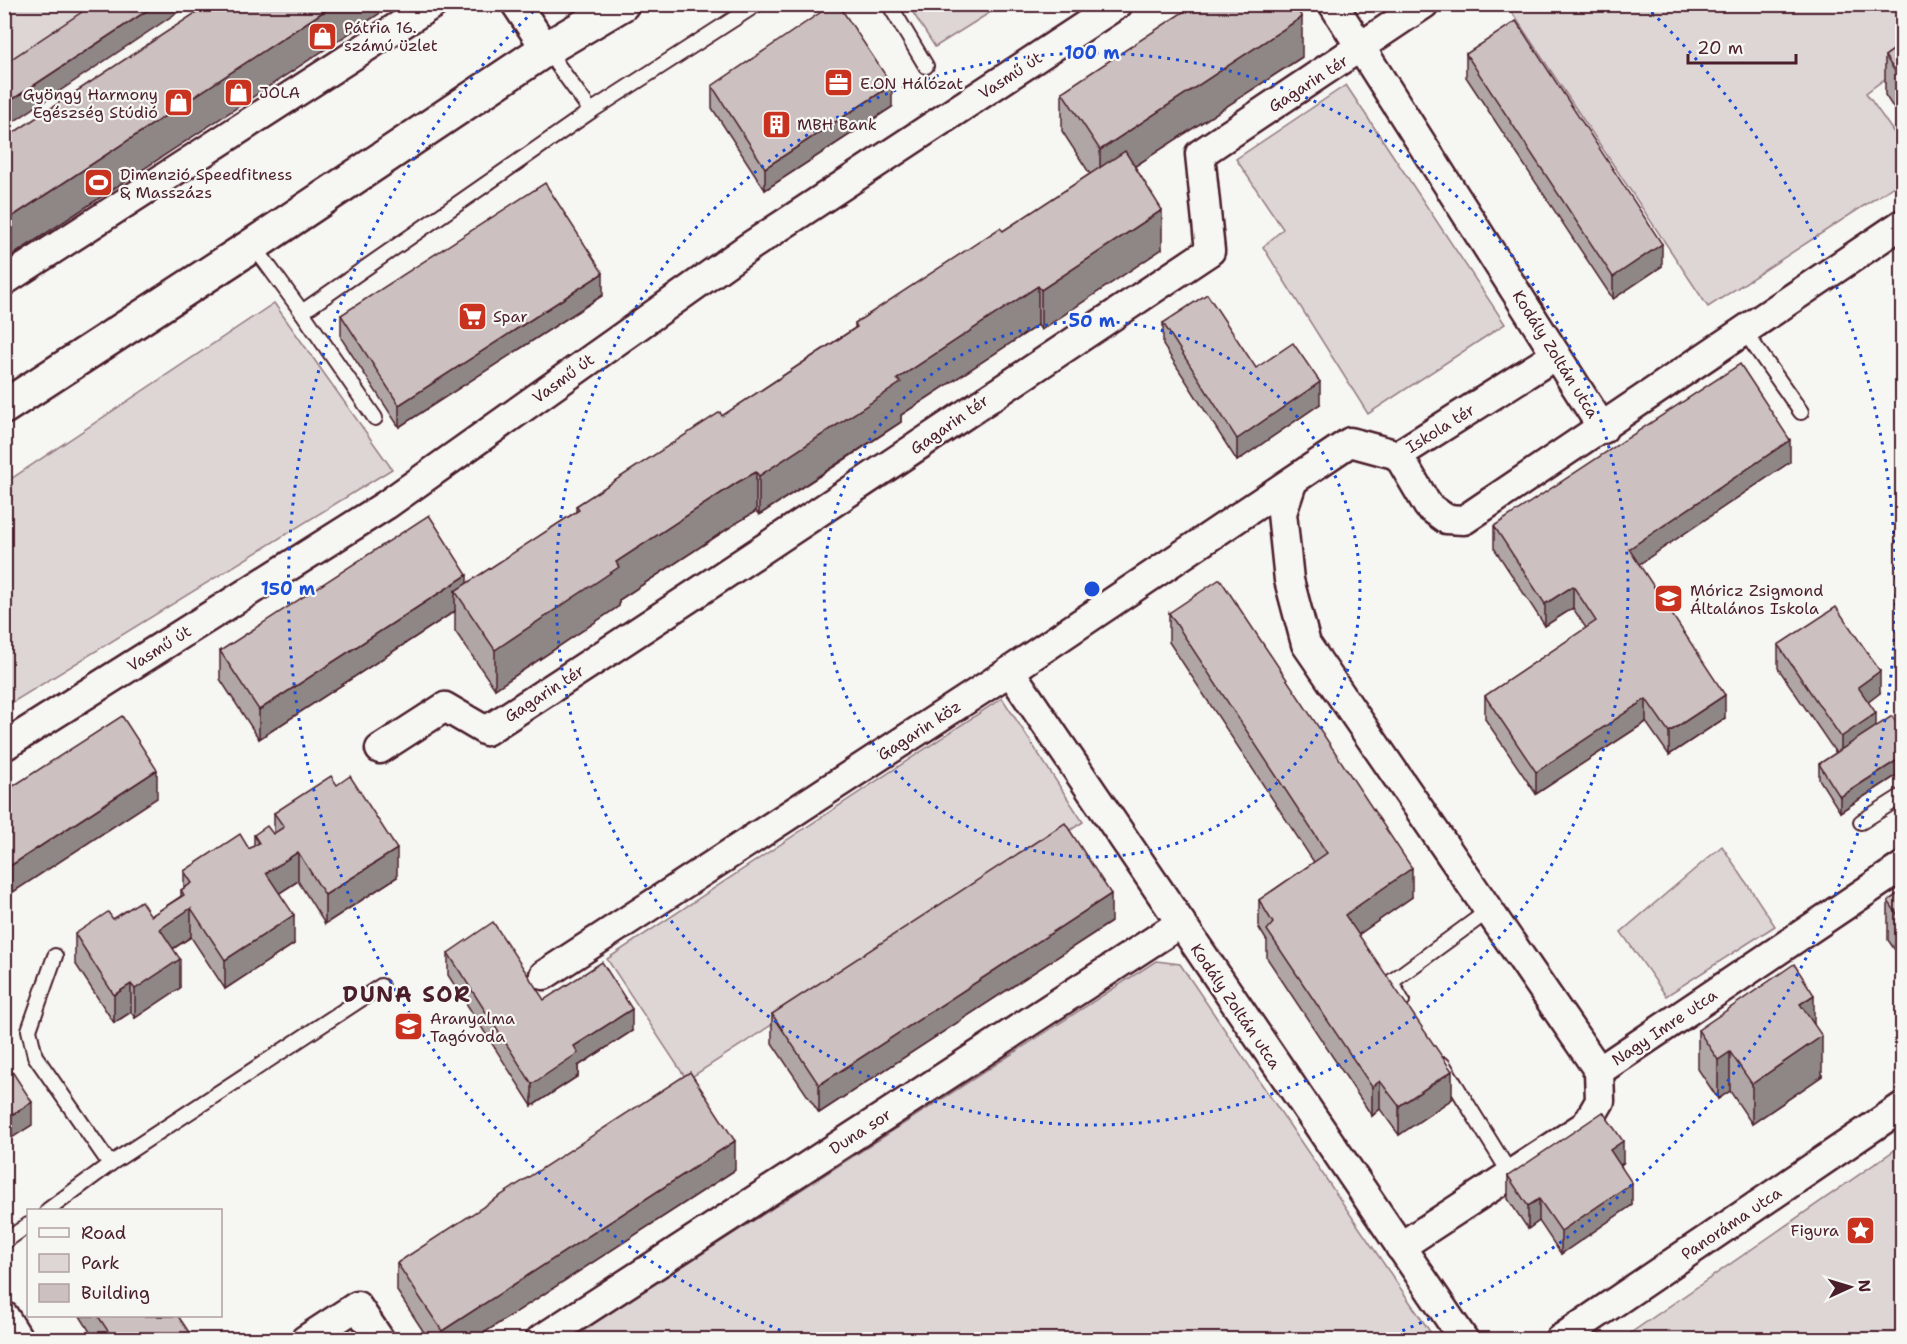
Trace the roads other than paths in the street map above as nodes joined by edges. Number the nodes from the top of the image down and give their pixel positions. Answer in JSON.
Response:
{"nodes":[{"id":1,"x":432,"y":4,"type":"edge"},
{"id":2,"x":516,"y":4,"type":"edge"},
{"id":3,"x":622,"y":4,"type":"edge"},
{"id":4,"x":757,"y":4,"type":"edge"},
{"id":5,"x":889,"y":4,"type":"edge"},
{"id":6,"x":1118,"y":4,"type":"edge"},
{"id":7,"x":1333,"y":4,"type":"edge"},
{"id":8,"x":1424,"y":4,"type":"edge"},
{"id":9,"x":1361,"y":47,"type":"junction"},
{"id":10,"x":546,"y":49,"type":"junction"},
{"id":11,"x":926,"y":66,"type":"dead end"},
{"id":12,"x":591,"y":111,"type":"junction"},
{"id":13,"x":1902,"y":224,"type":"edge"},
{"id":14,"x":253,"y":245,"type":"junction"},
{"id":15,"x":4,"y":281,"type":"edge"},
{"id":16,"x":302,"y":312,"type":"junction"},
{"id":17,"x":1745,"y":332,"type":"junction"},
{"id":18,"x":1556,"y":355,"type":"junction"},
{"id":19,"x":4,"y":406,"type":"edge"},
{"id":20,"x":1801,"y":412,"type":"dead end"},
{"id":21,"x":375,"y":418,"type":"dead end"},
{"id":22,"x":1603,"y":429,"type":"junction"},
{"id":23,"x":1398,"y":454,"type":"junction"},
{"id":24,"x":1292,"y":483,"type":"junction"},
{"id":25,"x":1010,"y":671,"type":"junction"},
{"id":26,"x":4,"y":746,"type":"edge"},
{"id":27,"x":380,"y":749,"type":"dead end"},
{"id":28,"x":1902,"y":796,"type":"edge"},
{"id":29,"x":1861,"y":822,"type":"dead end"},
{"id":30,"x":1902,"y":867,"type":"edge"},
{"id":31,"x":1488,"y":911,"type":"junction"},
{"id":32,"x":1181,"y":923,"type":"junction"},
{"id":33,"x":55,"y":956,"type":"dead end"},
{"id":34,"x":543,"y":975,"type":"dead end"},
{"id":35,"x":381,"y":986,"type":"dead end"},
{"id":36,"x":1410,"y":1012,"type":"edge"},
{"id":37,"x":1435,"y":1053,"type":"edge"},
{"id":38,"x":1599,"y":1071,"type":"junction"},
{"id":39,"x":1902,"y":1107,"type":"edge"},
{"id":40,"x":110,"y":1164,"type":"junction"},
{"id":41,"x":1511,"y":1174,"type":"junction"},
{"id":42,"x":49,"y":1209,"type":"edge"},
{"id":43,"x":27,"y":1226,"type":"edge"},
{"id":44,"x":4,"y":1242,"type":"edge"},
{"id":45,"x":1400,"y":1247,"type":"junction"},
{"id":46,"x":4,"y":1317,"type":"edge"},
{"id":47,"x":19,"y":1340,"type":"edge"},
{"id":48,"x":304,"y":1340,"type":"edge"},
{"id":49,"x":380,"y":1340,"type":"edge"},
{"id":50,"x":540,"y":1340,"type":"edge"},
{"id":51,"x":1464,"y":1340,"type":"edge"},
{"id":52,"x":1559,"y":1340,"type":"edge"}],
"edges":[{"from":1,"to":15,"type":"street"},
{"from":2,"to":10,"type":"street"},
{"from":3,"to":10,"type":"street"},
{"from":4,"to":12,"type":"lane"},
{"from":5,"to":11,"type":"lane"},
{"from":6,"to":26,"type":"street","name":"Vasmű út"},
{"from":7,"to":9,"type":"street","name":"Kodály Zoltán utca"},
{"from":8,"to":9,"type":"street","name":"Gagarin tér"},
{"from":9,"to":18,"type":"street","name":"Kodály Zoltán utca"},
{"from":9,"to":27,"type":"street","name":"Gagarin tér"},
{"from":10,"to":12,"type":"lane"},
{"from":10,"to":14,"type":"street"},
{"from":12,"to":16,"type":"lane"},
{"from":13,"to":17,"type":"street","name":"Kodály Zoltán utca"},
{"from":14,"to":16,"type":"lane"},
{"from":14,"to":19,"type":"street"},
{"from":16,"to":21,"type":"lane"},
{"from":17,"to":20,"type":"lane"},
{"from":17,"to":22,"type":"street","name":"Kodály Zoltán utca"},
{"from":18,"to":22,"type":"street","name":"Kodály Zoltán utca"},
{"from":18,"to":23,"type":"street","name":"Iskola tér"},
{"from":22,"to":23,"type":"street","name":"Iskola tér"},
{"from":23,"to":24,"type":"street"},
{"from":24,"to":25,"type":"street","name":"Gagarin köz"},
{"from":24,"to":31,"type":"street"},
{"from":25,"to":32,"type":"street","name":"Kodály Zoltán utca"},
{"from":25,"to":34,"type":"street","name":"Gagarin köz"},
{"from":28,"to":29,"type":"lane"},
{"from":30,"to":38,"type":"street","name":"Nagy Imre utca"},
{"from":31,"to":36,"type":"lane"},
{"from":31,"to":38,"type":"street"},
{"from":32,"to":45,"type":"street","name":"Kodály Zoltán utca"},
{"from":32,"to":50,"type":"street","name":"Duna sor"},
{"from":33,"to":40,"type":"lane"},
{"from":35,"to":40,"type":"lane"},
{"from":37,"to":41,"type":"lane"},
{"from":38,"to":41,"type":"street","name":"Nagy Imre utca"},
{"from":39,"to":52,"type":"street","name":"Panoráma utca"},
{"from":40,"to":42,"type":"lane"},
{"from":41,"to":45,"type":"street","name":"Nagy Imre utca"},
{"from":43,"to":44,"type":"lane"},
{"from":45,"to":51,"type":"street","name":"Kodály Zoltán utca"},
{"from":46,"to":47,"type":"street"},
{"from":48,"to":49,"type":"street"}]}
